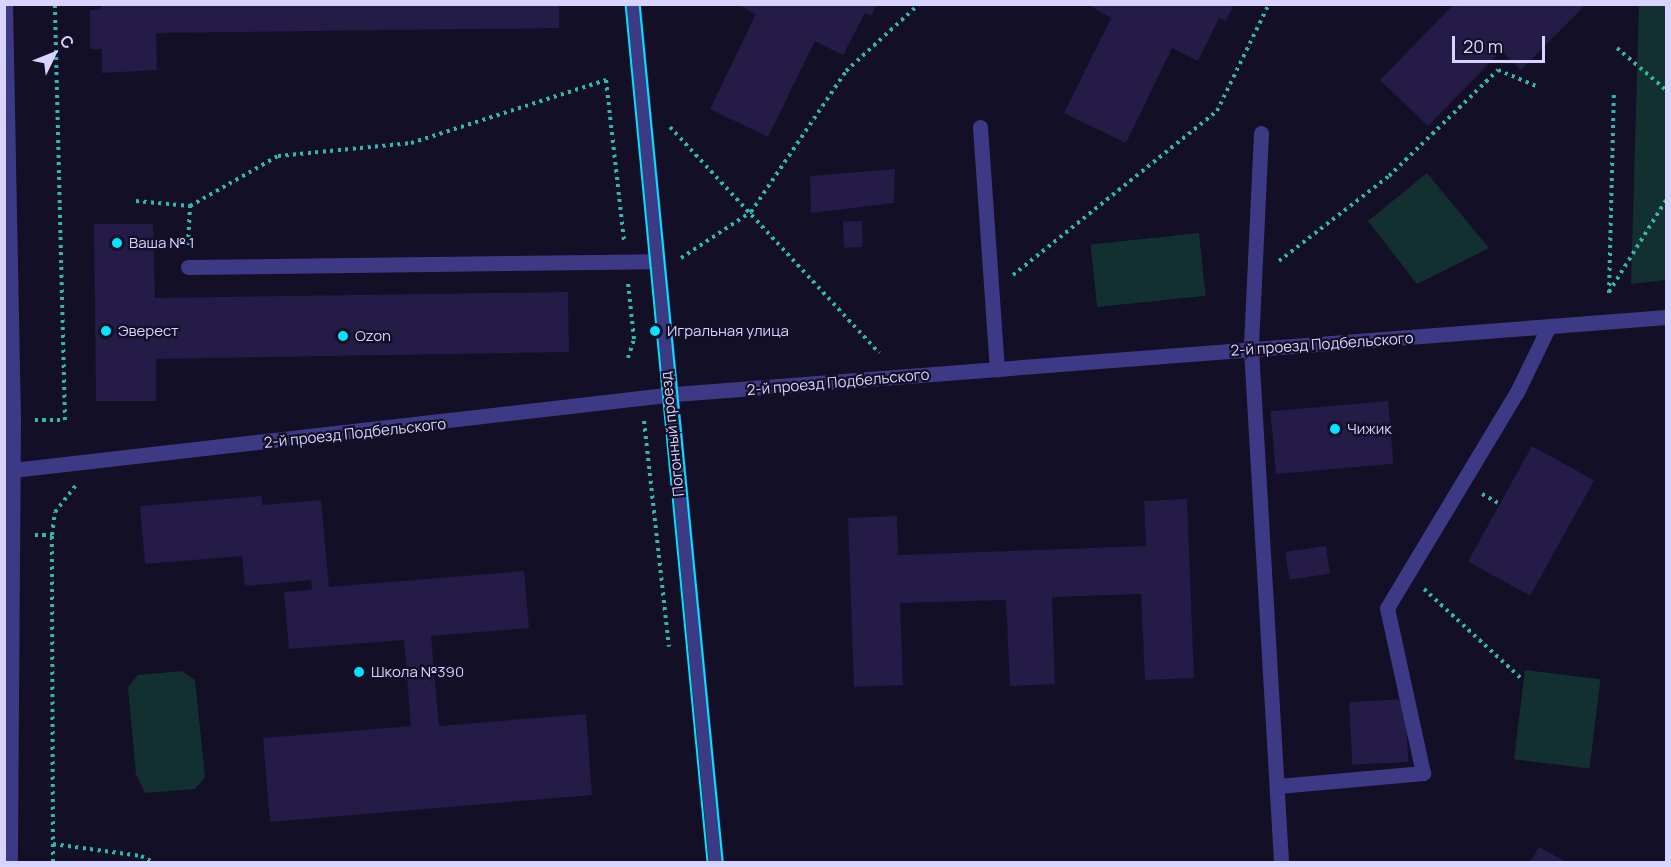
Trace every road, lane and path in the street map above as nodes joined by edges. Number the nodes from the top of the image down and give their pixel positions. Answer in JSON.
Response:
{"nodes":[{"id":1,"x":5,"y":4,"type":"edge"},
{"id":2,"x":55,"y":4,"type":"edge"},
{"id":3,"x":633,"y":4,"type":"edge"},
{"id":4,"x":919,"y":4,"type":"edge"},
{"id":5,"x":1269,"y":4,"type":"edge"},
{"id":6,"x":1617,"y":48,"type":"dead end"},
{"id":7,"x":1536,"y":86,"type":"dead end"},
{"id":8,"x":1666,"y":90,"type":"edge"},
{"id":9,"x":1614,"y":92,"type":"dead end"},
{"id":10,"x":667,"y":124,"type":"dead end"},
{"id":11,"x":980,"y":128,"type":"dead end"},
{"id":12,"x":1261,"y":134,"type":"dead end"},
{"id":13,"x":1666,"y":200,"type":"edge"},
{"id":14,"x":136,"y":201,"type":"dead end"},
{"id":15,"x":190,"y":206,"type":"junction"},
{"id":16,"x":751,"y":212,"type":"junction"},
{"id":17,"x":681,"y":258,"type":"dead end"},
{"id":18,"x":626,"y":261,"type":"junction"},
{"id":19,"x":656,"y":261,"type":"junction"},
{"id":20,"x":188,"y":267,"type":"joint"},
{"id":21,"x":1254,"y":283,"type":"junction"},
{"id":22,"x":991,"y":293,"type":"junction"},
{"id":23,"x":1666,"y":317,"type":"edge"},
{"id":24,"x":1549,"y":326,"type":"junction"},
{"id":25,"x":1251,"y":349,"type":"junction"},
{"id":26,"x":879,"y":353,"type":"dead end"},
{"id":27,"x":628,"y":358,"type":"dead end"},
{"id":28,"x":997,"y":369,"type":"junction"},
{"id":29,"x":668,"y":395,"type":"junction"},
{"id":30,"x":32,"y":420,"type":"dead end"},
{"id":31,"x":644,"y":421,"type":"dead end"},
{"id":32,"x":8,"y":471,"type":"edge"},
{"id":33,"x":78,"y":484,"type":"dead end"},
{"id":34,"x":33,"y":535,"type":"dead end"},
{"id":35,"x":52,"y":535,"type":"junction"},
{"id":36,"x":1408,"y":574,"type":"junction"},
{"id":37,"x":670,"y":660,"type":"dead end"},
{"id":38,"x":1522,"y":680,"type":"dead end"},
{"id":39,"x":1278,"y":786,"type":"junction"},
{"id":40,"x":53,"y":844,"type":"junction"},
{"id":41,"x":10,"y":862,"type":"edge"},
{"id":42,"x":53,"y":862,"type":"edge"},
{"id":43,"x":153,"y":862,"type":"edge"},
{"id":44,"x":716,"y":862,"type":"edge"},
{"id":45,"x":1281,"y":862,"type":"edge"}],
"edges":[{"from":1,"to":32,"type":"street"},
{"from":2,"to":30,"type":"path"},
{"from":3,"to":19,"type":"street","name":"Погонный проезд"},
{"from":4,"to":16,"type":"path"},
{"from":5,"to":22,"type":"path"},
{"from":6,"to":8,"type":"path"},
{"from":7,"to":21,"type":"path"},
{"from":9,"to":13,"type":"path"},
{"from":10,"to":16,"type":"path"},
{"from":11,"to":22,"type":"street"},
{"from":12,"to":21,"type":"street"},
{"from":14,"to":15,"type":"path"},
{"from":15,"to":18,"type":"path"},
{"from":15,"to":20,"type":"path"},
{"from":16,"to":17,"type":"path"},
{"from":16,"to":26,"type":"path"},
{"from":18,"to":19,"type":"street"},
{"from":18,"to":20,"type":"street"},
{"from":18,"to":27,"type":"path"},
{"from":19,"to":29,"type":"street","name":"Погонный проезд"},
{"from":21,"to":25,"type":"street"},
{"from":22,"to":28,"type":"street"},
{"from":23,"to":24,"type":"street","name":"2-й проезд Подбельского"},
{"from":24,"to":25,"type":"street","name":"2-й проезд Подбельского"},
{"from":24,"to":36,"type":"street"},
{"from":25,"to":28,"type":"street","name":"2-й проезд Подбельского"},
{"from":25,"to":39,"type":"street"},
{"from":28,"to":29,"type":"street","name":"2-й проезд Подбельского"},
{"from":29,"to":32,"type":"street","name":"2-й проезд Подбельского"},
{"from":29,"to":44,"type":"street","name":"Погонный проезд"},
{"from":31,"to":37,"type":"path"},
{"from":32,"to":41,"type":"street"},
{"from":33,"to":35,"type":"path"},
{"from":34,"to":35,"type":"path"},
{"from":35,"to":40,"type":"path"},
{"from":36,"to":38,"type":"path"},
{"from":36,"to":39,"type":"street"},
{"from":39,"to":45,"type":"street"},
{"from":40,"to":42,"type":"path"},
{"from":40,"to":43,"type":"path"}]}
